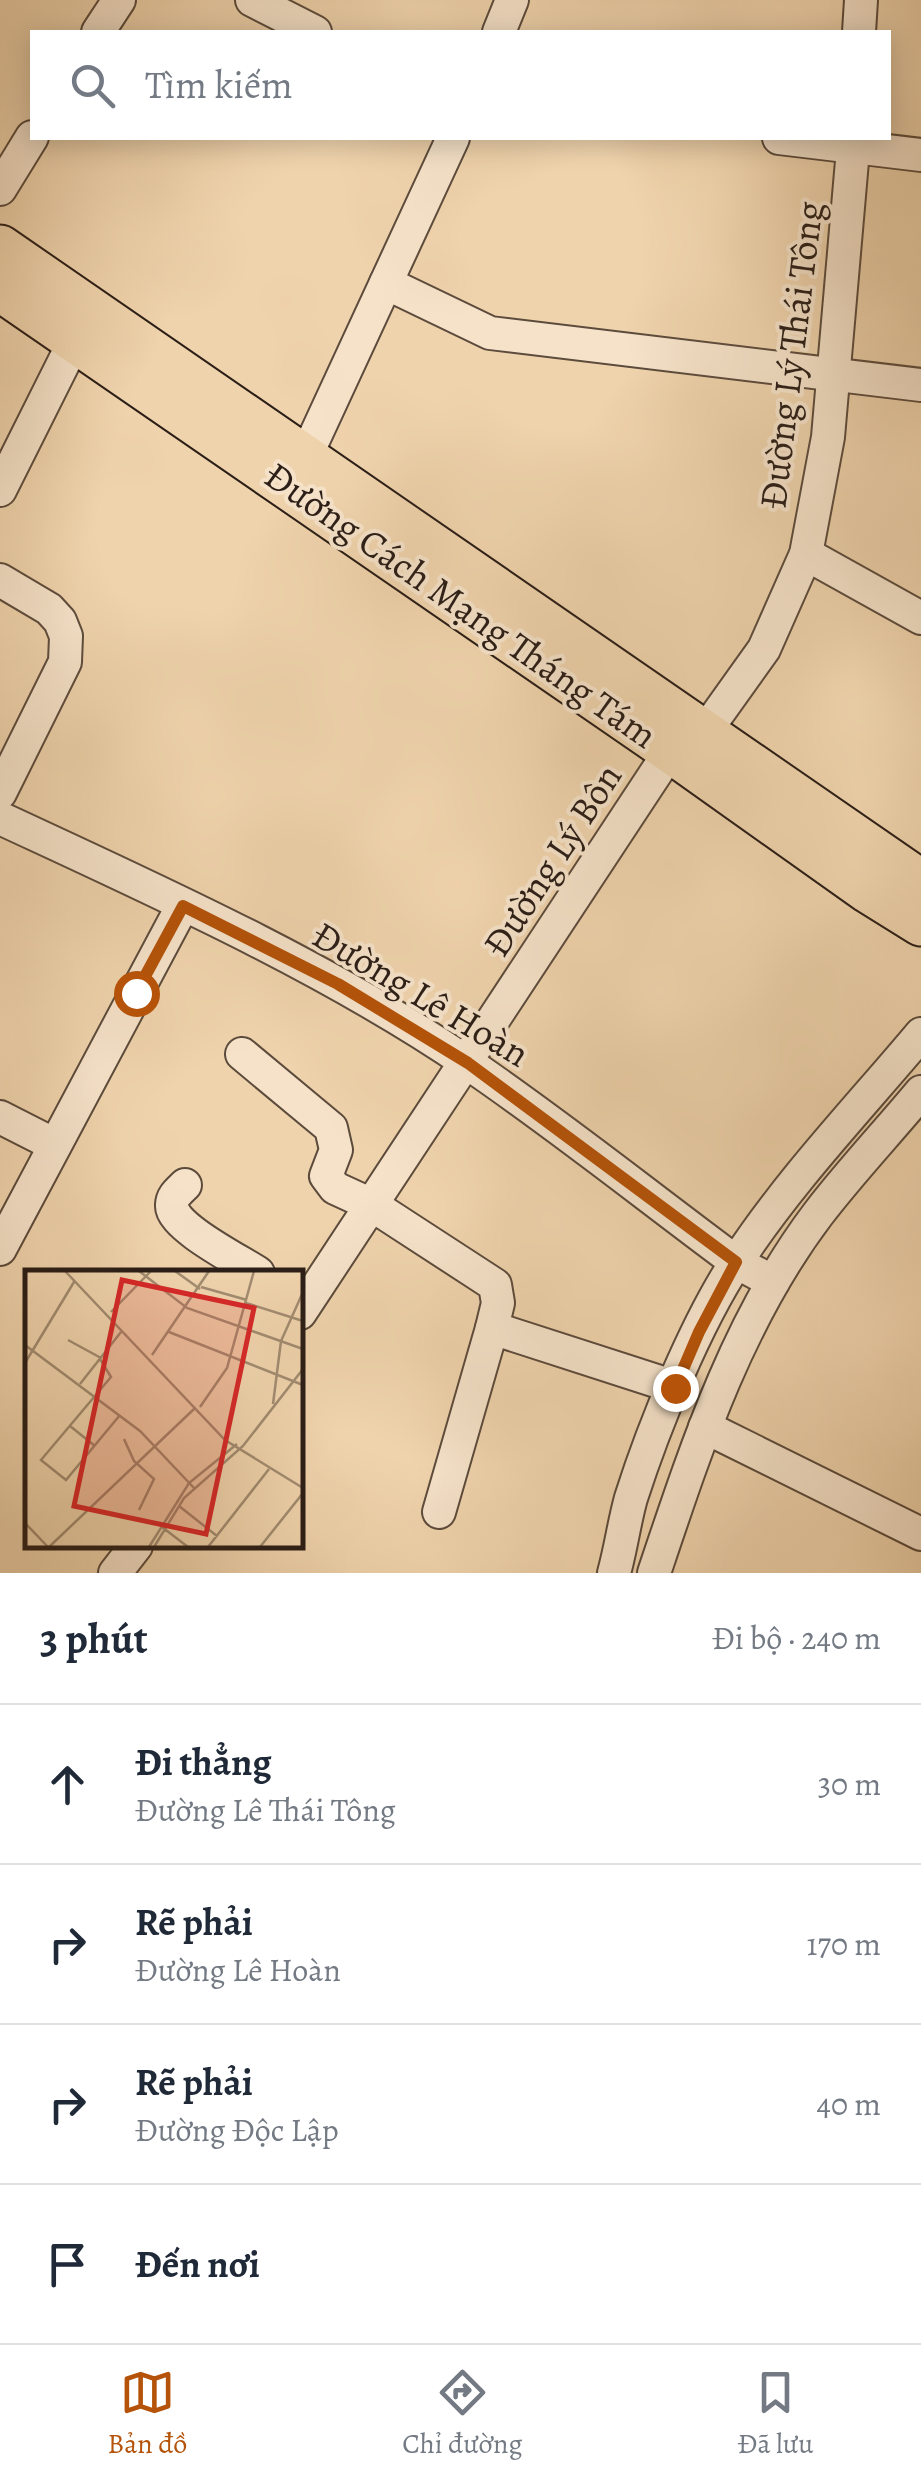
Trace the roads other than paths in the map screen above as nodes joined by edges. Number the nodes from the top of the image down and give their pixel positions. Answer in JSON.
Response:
{"nodes":[{"id":1,"x":119,"y":0,"type":"edge"},
{"id":2,"x":252,"y":0,"type":"edge"},
{"id":3,"x":512,"y":0,"type":"edge"},
{"id":4,"x":861,"y":0,"type":"edge"},
{"id":5,"x":99,"y":30,"type":"edge"},
{"id":6,"x":311,"y":30,"type":"edge"},
{"id":7,"x":500,"y":30,"type":"edge"},
{"id":8,"x":859,"y":30,"type":"edge"},
{"id":9,"x":30,"y":140,"type":"edge"},
{"id":10,"x":452,"y":140,"type":"edge"},
{"id":11,"x":816,"y":140,"type":"edge"},
{"id":12,"x":854,"y":142,"type":"edge"},
{"id":13,"x":921,"y":155,"type":"edge"},
{"id":14,"x":0,"y":189,"type":"edge"},
{"id":15,"x":0,"y":248,"type":"edge"},
{"id":16,"x":386,"y":283,"type":"junction"},
{"id":17,"x":0,"y":288,"type":"edge"},
{"id":18,"x":76,"y":340,"type":"junction"},
{"id":19,"x":835,"y":373,"type":"junction"},
{"id":20,"x":921,"y":385,"type":"edge"},
{"id":21,"x":306,"y":458,"type":"junction"},
{"id":22,"x":0,"y":490,"type":"edge"},
{"id":23,"x":806,"y":554,"type":"junction"},
{"id":24,"x":0,"y":580,"type":"edge"},
{"id":25,"x":921,"y":618,"type":"edge"},
{"id":26,"x":687,"y":742,"type":"junction"},
{"id":27,"x":0,"y":793,"type":"edge"},
{"id":28,"x":0,"y":818,"type":"edge"},
{"id":29,"x":921,"y":882,"type":"edge"},
{"id":30,"x":183,"y":906,"type":"junction"},
{"id":31,"x":921,"y":923,"type":"edge"},
{"id":32,"x":921,"y":1034,"type":"edge"},
{"id":33,"x":242,"y":1054,"type":"dead end"},
{"id":34,"x":468,"y":1063,"type":"junction"},
{"id":35,"x":921,"y":1092,"type":"edge"},
{"id":36,"x":0,"y":1117,"type":"edge"},
{"id":37,"x":56,"y":1145,"type":"junction"},
{"id":38,"x":185,"y":1185,"type":"dead end"},
{"id":39,"x":372,"y":1205,"type":"junction"},
{"id":40,"x":0,"y":1250,"type":"edge"},
{"id":41,"x":736,"y":1262,"type":"junction"},
{"id":42,"x":253,"y":1270,"type":"edge"},
{"id":43,"x":773,"y":1282,"type":"junction"},
{"id":44,"x":302,"y":1306,"type":"edge"},
{"id":45,"x":492,"y":1328,"type":"junction"},
{"id":46,"x":675,"y":1388,"type":"junction"},
{"id":47,"x":705,"y":1427,"type":"junction"},
{"id":48,"x":439,"y":1512,"type":"dead end"},
{"id":49,"x":921,"y":1534,"type":"edge"},
{"id":50,"x":135,"y":1548,"type":"edge"},
{"id":51,"x":116,"y":1573,"type":"edge"},
{"id":52,"x":614,"y":1573,"type":"edge"},
{"id":53,"x":654,"y":1573,"type":"edge"}],
"edges":[{"from":1,"to":5,"type":"street"},
{"from":2,"to":6,"type":"street"},
{"from":3,"to":7,"type":"street"},
{"from":4,"to":8,"type":"street"},
{"from":9,"to":14,"type":"street"},
{"from":10,"to":16,"type":"street"},
{"from":11,"to":12,"type":"street"},
{"from":12,"to":13,"type":"street"},
{"from":12,"to":19,"type":"street","name":"Đường Lý Thái Tông"},
{"from":15,"to":21,"type":"highway","name":"Đường Cách Mạng Tháng Tám"},
{"from":16,"to":19,"type":"street"},
{"from":16,"to":21,"type":"street"},
{"from":17,"to":18,"type":"highway","name":"Đường Cách Mạng Tháng Tám"},
{"from":18,"to":22,"type":"street"},
{"from":18,"to":26,"type":"highway","name":"Đường Cách Mạng Tháng Tám"},
{"from":19,"to":20,"type":"street"},
{"from":19,"to":23,"type":"street","name":"Đường Lý Thái Tông"},
{"from":21,"to":26,"type":"highway","name":"Đường Cách Mạng Tháng Tám"},
{"from":23,"to":25,"type":"street"},
{"from":23,"to":26,"type":"street","name":"Đường Lý Thái Tông"},
{"from":24,"to":27,"type":"street"},
{"from":26,"to":29,"type":"highway","name":"Đường Cách Mạng Tháng Tám"},
{"from":26,"to":31,"type":"highway","name":"Đường Cách Mạng Tháng Tám"},
{"from":26,"to":34,"type":"street","name":"Đường Lý Bôn"},
{"from":28,"to":30,"type":"street","name":"Đường Lê Hoàn"},
{"from":30,"to":34,"type":"street","name":"Đường Lê Hoàn"},
{"from":30,"to":37,"type":"street"},
{"from":32,"to":41,"type":"street"},
{"from":33,"to":39,"type":"street"},
{"from":34,"to":39,"type":"street","name":"Đường Lý Bôn"},
{"from":34,"to":41,"type":"street","name":"Đường Lê Hoàn"},
{"from":35,"to":43,"type":"street"},
{"from":36,"to":37,"type":"street"},
{"from":37,"to":40,"type":"street"},
{"from":38,"to":42,"type":"street"},
{"from":39,"to":44,"type":"street","name":"Đường Lý Bôn"},
{"from":39,"to":45,"type":"street"},
{"from":41,"to":43,"type":"street","name":"Đường Lê Hoàn"},
{"from":41,"to":46,"type":"street"},
{"from":43,"to":47,"type":"street"},
{"from":45,"to":46,"type":"street"},
{"from":45,"to":48,"type":"street"},
{"from":46,"to":52,"type":"street"},
{"from":47,"to":49,"type":"street"},
{"from":47,"to":53,"type":"street"},
{"from":50,"to":51,"type":"street"}]}
